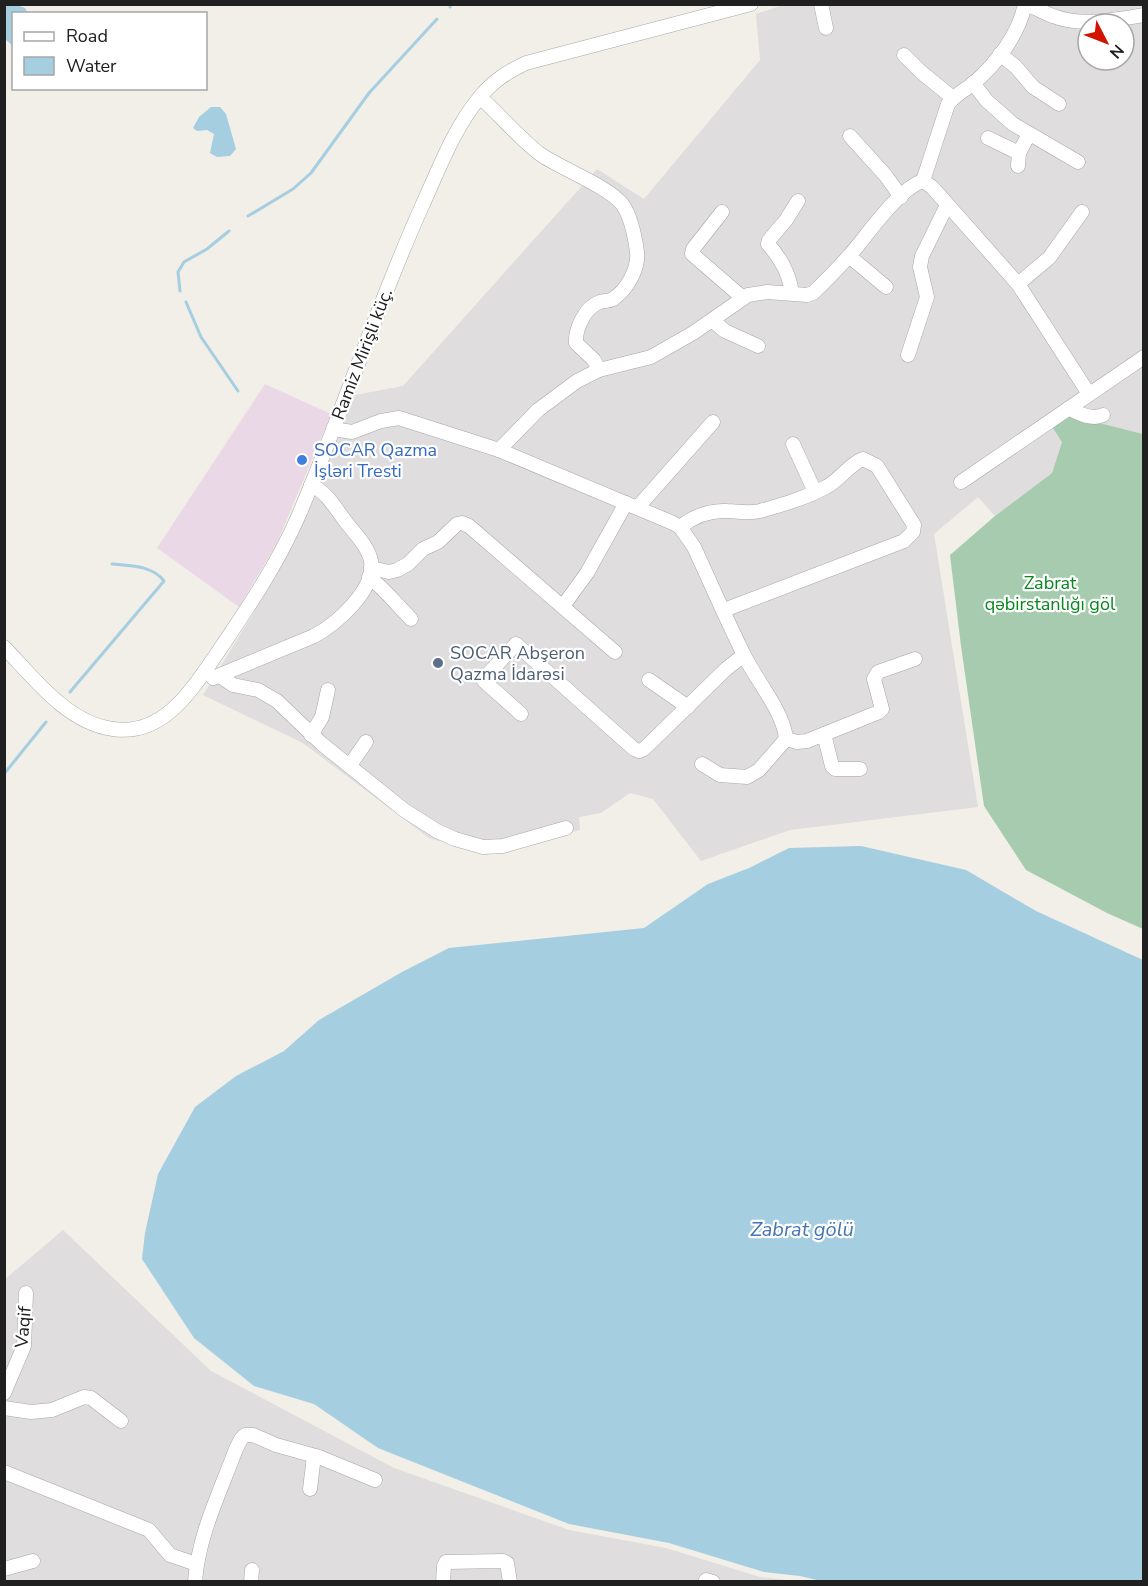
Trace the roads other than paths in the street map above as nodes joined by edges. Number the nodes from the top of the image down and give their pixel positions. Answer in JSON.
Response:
{"nodes":[{"id":1,"x":751,"y":4,"type":"edge"},
{"id":2,"x":821,"y":4,"type":"edge"},
{"id":3,"x":1026,"y":4,"type":"edge"},
{"id":4,"x":1143,"y":15,"type":"edge"},
{"id":5,"x":826,"y":28,"type":"dead end"},
{"id":6,"x":1000,"y":54,"type":"junction"},
{"id":7,"x":904,"y":55,"type":"dead end"},
{"id":8,"x":974,"y":83,"type":"junction"},
{"id":9,"x":480,"y":97,"type":"junction"},
{"id":10,"x":953,"y":98,"type":"junction"},
{"id":11,"x":1059,"y":104,"type":"dead end"},
{"id":12,"x":1029,"y":134,"type":"junction"},
{"id":13,"x":850,"y":136,"type":"dead end"},
{"id":14,"x":988,"y":138,"type":"dead end"},
{"id":15,"x":1078,"y":162,"type":"dead end"},
{"id":16,"x":924,"y":181,"type":"junction"},
{"id":17,"x":901,"y":197,"type":"junction"},
{"id":18,"x":798,"y":201,"type":"dead end"},
{"id":19,"x":947,"y":205,"type":"junction"},
{"id":20,"x":722,"y":212,"type":"dead end"},
{"id":21,"x":1082,"y":212,"type":"dead end"},
{"id":22,"x":849,"y":256,"type":"junction"},
{"id":23,"x":1018,"y":284,"type":"junction"},
{"id":24,"x":886,"y":287,"type":"dead end"},
{"id":25,"x":792,"y":293,"type":"junction"},
{"id":26,"x":743,"y":298,"type":"junction"},
{"id":27,"x":712,"y":321,"type":"junction"},
{"id":28,"x":758,"y":346,"type":"dead end"},
{"id":29,"x":908,"y":356,"type":"dead end"},
{"id":30,"x":1143,"y":357,"type":"edge"},
{"id":31,"x":599,"y":370,"type":"junction"},
{"id":32,"x":1089,"y":394,"type":"junction"},
{"id":33,"x":1069,"y":408,"type":"junction"},
{"id":34,"x":1103,"y":415,"type":"dead end"},
{"id":35,"x":712,"y":422,"type":"dead end"},
{"id":36,"x":333,"y":429,"type":"junction"},
{"id":37,"x":793,"y":444,"type":"dead end"},
{"id":38,"x":499,"y":450,"type":"junction"},
{"id":39,"x":961,"y":482,"type":"dead end"},
{"id":40,"x":311,"y":485,"type":"junction"},
{"id":41,"x":815,"y":492,"type":"junction"},
{"id":42,"x":632,"y":505,"type":"junction"},
{"id":43,"x":680,"y":528,"type":"junction"},
{"id":44,"x":370,"y":572,"type":"junction"},
{"id":45,"x":563,"y":606,"type":"junction"},
{"id":46,"x":724,"y":610,"type":"junction"},
{"id":47,"x":411,"y":619,"type":"dead end"},
{"id":48,"x":4,"y":647,"type":"edge"},
{"id":49,"x":615,"y":652,"type":"dead end"},
{"id":50,"x":744,"y":655,"type":"junction"},
{"id":51,"x":915,"y":659,"type":"dead end"},
{"id":52,"x":220,"y":676,"type":"junction"},
{"id":53,"x":649,"y":680,"type":"dead end"},
{"id":54,"x":196,"y":685,"type":"junction"},
{"id":55,"x":328,"y":690,"type":"dead end"},
{"id":56,"x":688,"y":707,"type":"junction"},
{"id":57,"x":521,"y":714,"type":"dead end"},
{"id":58,"x":824,"y":734,"type":"junction"},
{"id":59,"x":311,"y":735,"type":"junction"},
{"id":60,"x":786,"y":739,"type":"junction"},
{"id":61,"x":366,"y":742,"type":"dead end"},
{"id":62,"x":702,"y":764,"type":"dead end"},
{"id":63,"x":350,"y":765,"type":"junction"},
{"id":64,"x":860,"y":769,"type":"dead end"},
{"id":65,"x":567,"y":828,"type":"dead end"},
{"id":66,"x":26,"y":1293,"type":"dead end"},
{"id":67,"x":4,"y":1393,"type":"edge"},
{"id":68,"x":4,"y":1408,"type":"edge"},
{"id":69,"x":122,"y":1421,"type":"dead end"},
{"id":70,"x":314,"y":1455,"type":"junction"},
{"id":71,"x":4,"y":1472,"type":"edge"},
{"id":72,"x":375,"y":1480,"type":"dead end"},
{"id":73,"x":310,"y":1489,"type":"dead end"},
{"id":74,"x":33,"y":1561,"type":"dead end"},
{"id":75,"x":196,"y":1564,"type":"junction"},
{"id":76,"x":4,"y":1569,"type":"edge"},
{"id":77,"x":195,"y":1581,"type":"edge"},
{"id":78,"x":443,"y":1581,"type":"edge"},
{"id":79,"x":510,"y":1581,"type":"edge"}],
"edges":[{"from":1,"to":9,"type":"street","name":"Ramiz Mirişli küç."},
{"from":2,"to":5,"type":"street"},
{"from":3,"to":4,"type":"street"},
{"from":3,"to":6,"type":"street"},
{"from":6,"to":8,"type":"street"},
{"from":6,"to":11,"type":"street"},
{"from":7,"to":10,"type":"street"},
{"from":8,"to":10,"type":"street"},
{"from":8,"to":12,"type":"street"},
{"from":9,"to":31,"type":"street"},
{"from":9,"to":36,"type":"street","name":"Ramiz Mirişli küç."},
{"from":10,"to":16,"type":"street"},
{"from":12,"to":14,"type":"street"},
{"from":12,"to":15,"type":"street"},
{"from":13,"to":17,"type":"street"},
{"from":16,"to":17,"type":"street"},
{"from":16,"to":19,"type":"street"},
{"from":17,"to":22,"type":"street"},
{"from":18,"to":25,"type":"street"},
{"from":19,"to":23,"type":"street"},
{"from":19,"to":29,"type":"street"},
{"from":20,"to":26,"type":"street"},
{"from":21,"to":23,"type":"street"},
{"from":22,"to":24,"type":"street"},
{"from":22,"to":25,"type":"street"},
{"from":23,"to":32,"type":"street"},
{"from":25,"to":26,"type":"street"},
{"from":26,"to":27,"type":"street"},
{"from":27,"to":28,"type":"street"},
{"from":27,"to":31,"type":"street"},
{"from":30,"to":32,"type":"street"},
{"from":31,"to":38,"type":"street"},
{"from":32,"to":33,"type":"street"},
{"from":33,"to":34,"type":"street"},
{"from":33,"to":39,"type":"street"},
{"from":35,"to":42,"type":"street"},
{"from":36,"to":38,"type":"street"},
{"from":36,"to":40,"type":"street","name":"Ramiz Mirişli küç."},
{"from":37,"to":41,"type":"street"},
{"from":38,"to":42,"type":"street"},
{"from":40,"to":44,"type":"street"},
{"from":40,"to":54,"type":"street","name":"Ramiz Mirişli küç."},
{"from":41,"to":43,"type":"street"},
{"from":41,"to":46,"type":"street"},
{"from":42,"to":43,"type":"street"},
{"from":42,"to":45,"type":"street"},
{"from":43,"to":46,"type":"street"},
{"from":44,"to":45,"type":"street"},
{"from":44,"to":47,"type":"street"},
{"from":44,"to":52,"type":"street"},
{"from":45,"to":49,"type":"street"},
{"from":46,"to":50,"type":"street"},
{"from":48,"to":54,"type":"street","name":"Ramiz Mirişli küç."},
{"from":50,"to":56,"type":"street"},
{"from":50,"to":60,"type":"street"},
{"from":51,"to":58,"type":"street"},
{"from":52,"to":54,"type":"street"},
{"from":52,"to":59,"type":"street"},
{"from":53,"to":56,"type":"street"},
{"from":55,"to":59,"type":"street"},
{"from":56,"to":57,"type":"street"},
{"from":58,"to":60,"type":"street"},
{"from":58,"to":64,"type":"street"},
{"from":59,"to":63,"type":"street"},
{"from":60,"to":62,"type":"street"},
{"from":61,"to":63,"type":"street"},
{"from":63,"to":65,"type":"street"},
{"from":66,"to":67,"type":"street","name":"Vaqif"},
{"from":68,"to":69,"type":"street"},
{"from":70,"to":72,"type":"street"},
{"from":70,"to":73,"type":"street"},
{"from":70,"to":75,"type":"street"},
{"from":71,"to":75,"type":"street"},
{"from":74,"to":76,"type":"street"},
{"from":75,"to":77,"type":"street"},
{"from":78,"to":79,"type":"street"}]}
